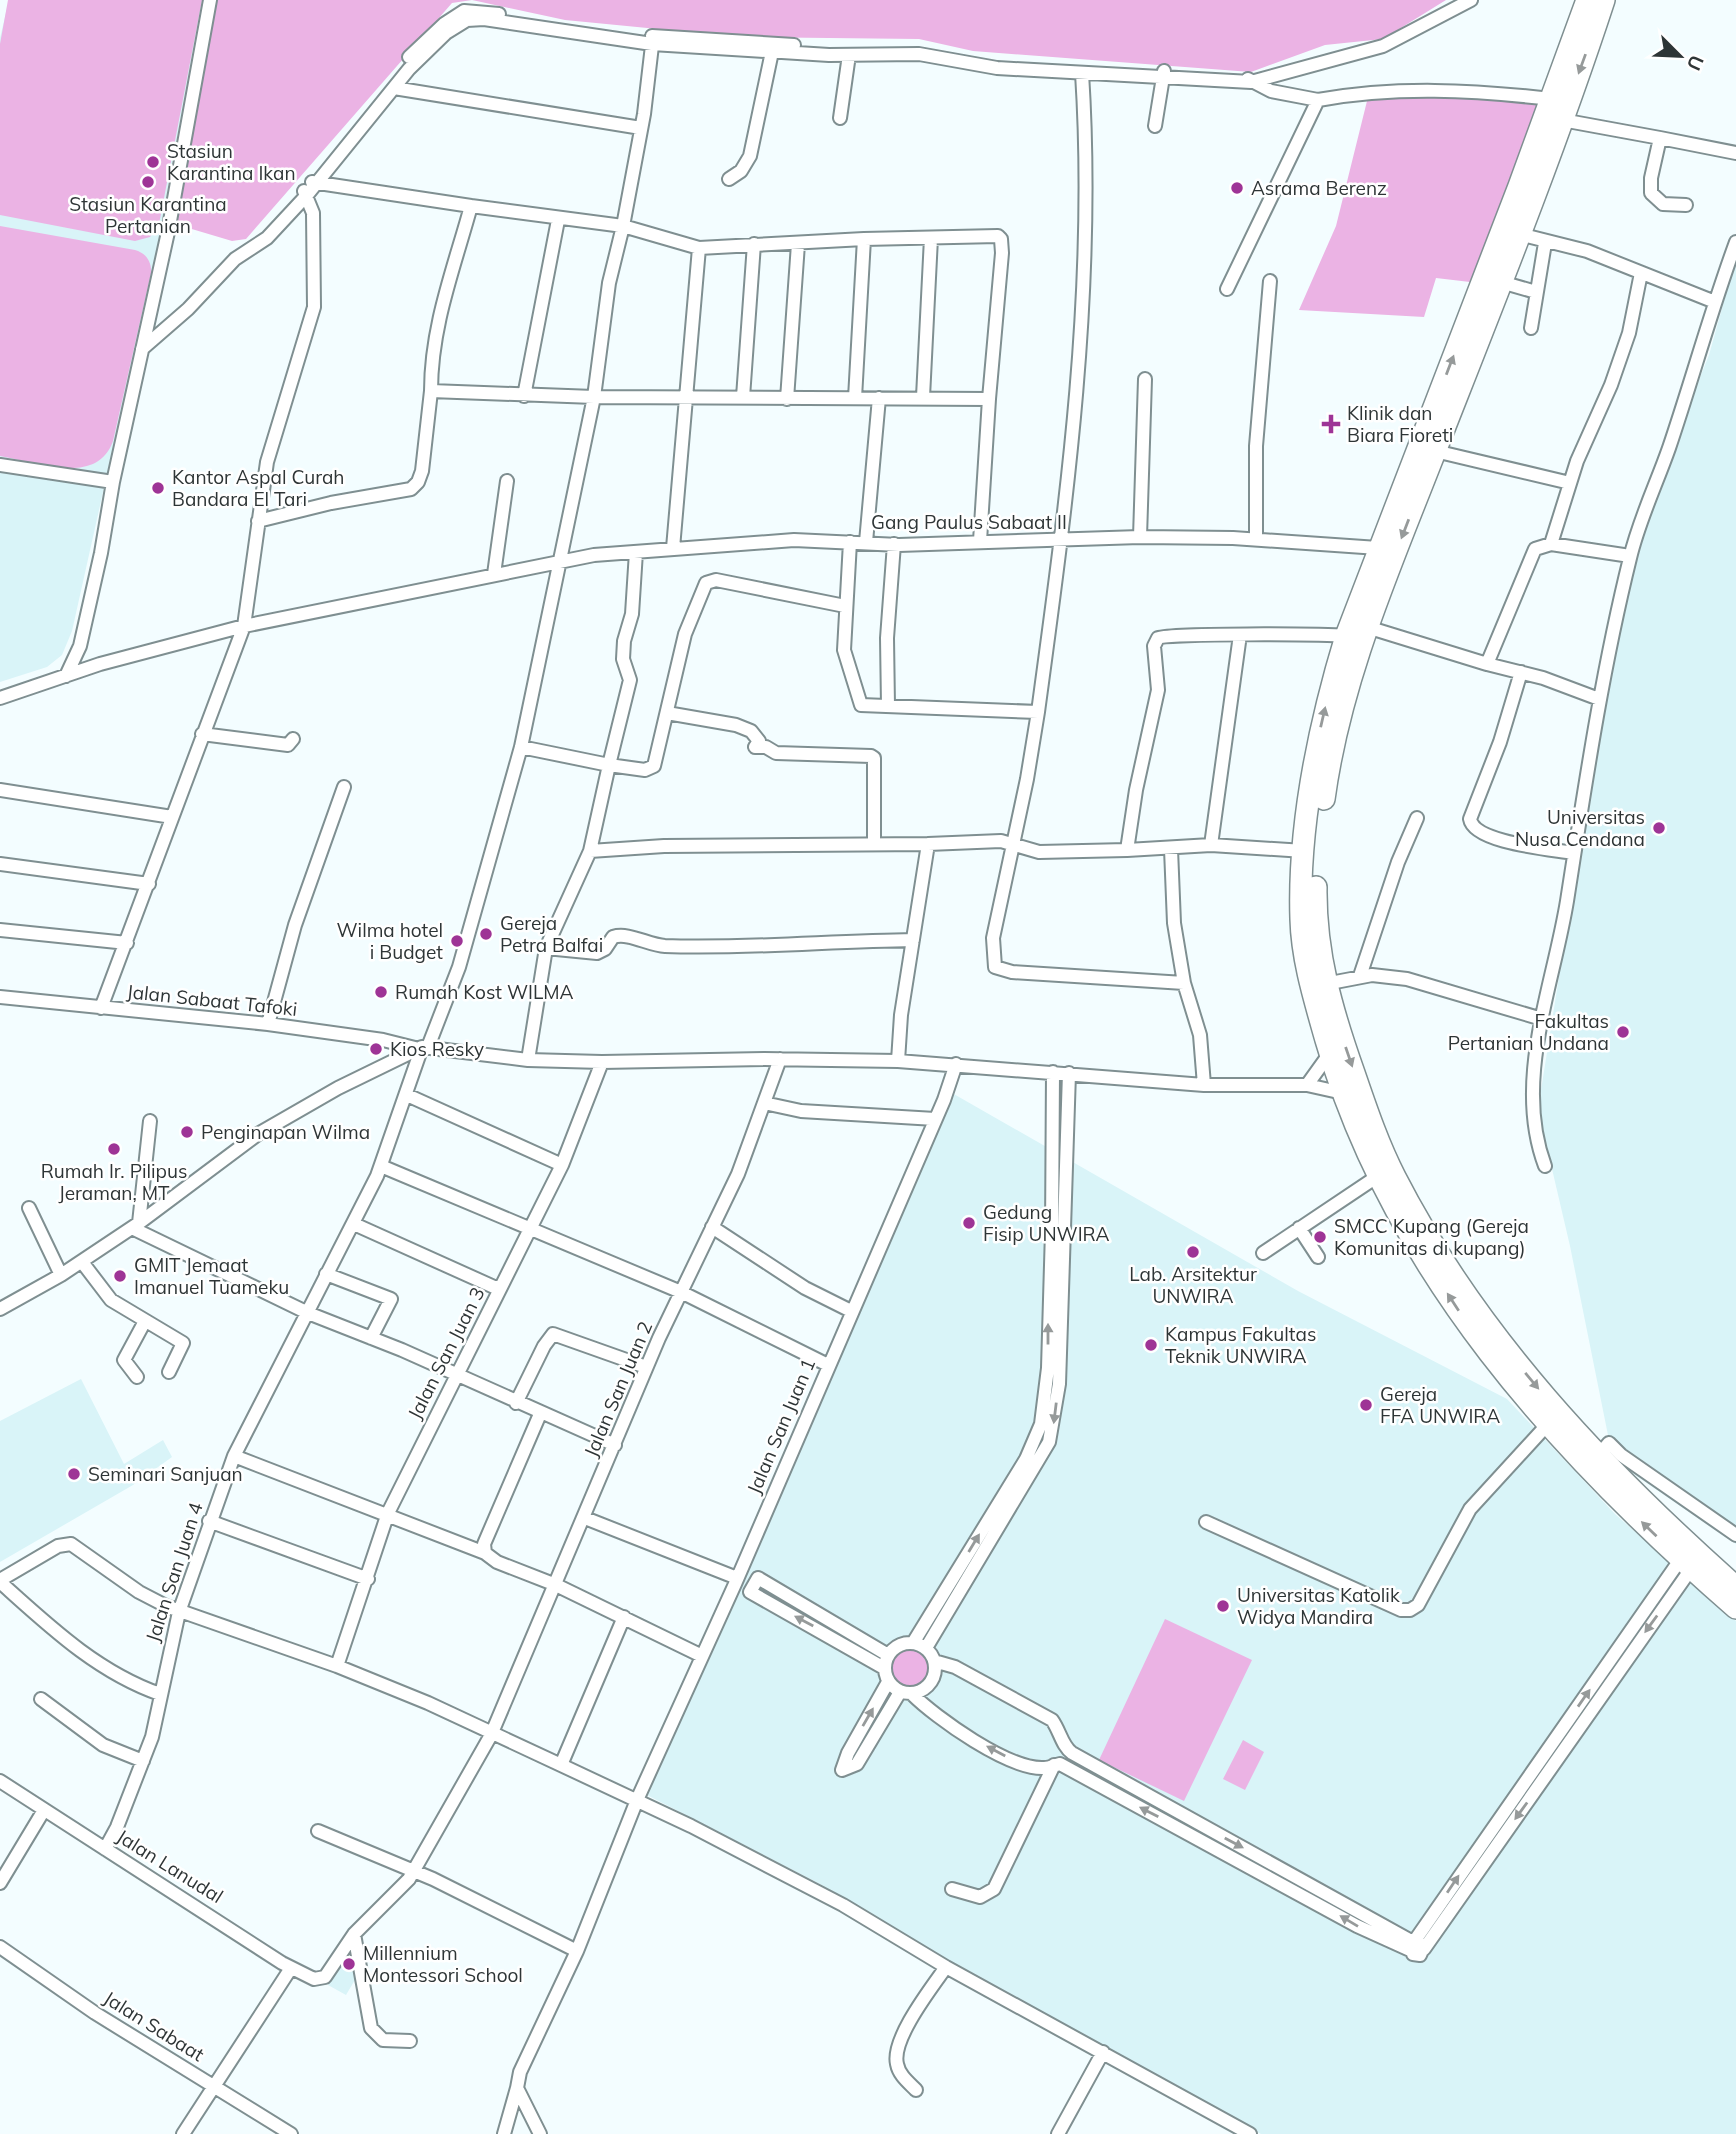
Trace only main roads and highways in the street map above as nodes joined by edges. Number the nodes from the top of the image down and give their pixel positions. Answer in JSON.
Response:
{"nodes":[{"id":1,"x":1587,"y":0,"type":"edge"},
{"id":2,"x":1604,"y":0,"type":"edge"},
{"id":3,"x":1409,"y":493,"type":"junction"},
{"id":4,"x":1404,"y":1208,"type":"junction"},
{"id":5,"x":1553,"y":1419,"type":"junction"},
{"id":6,"x":1736,"y":1587,"type":"edge"},
{"id":7,"x":1736,"y":1608,"type":"edge"}],
"edges":[{"from":3,"to":1,"type":"highway","one_way":true},
{"from":2,"to":3,"type":"highway","one_way":true},
{"from":3,"to":4,"type":"highway","one_way":true},
{"from":4,"to":3,"type":"highway","one_way":true},
{"from":4,"to":5,"type":"highway"},
{"from":5,"to":6,"type":"highway"},
{"from":7,"to":5,"type":"highway","one_way":true}]}
